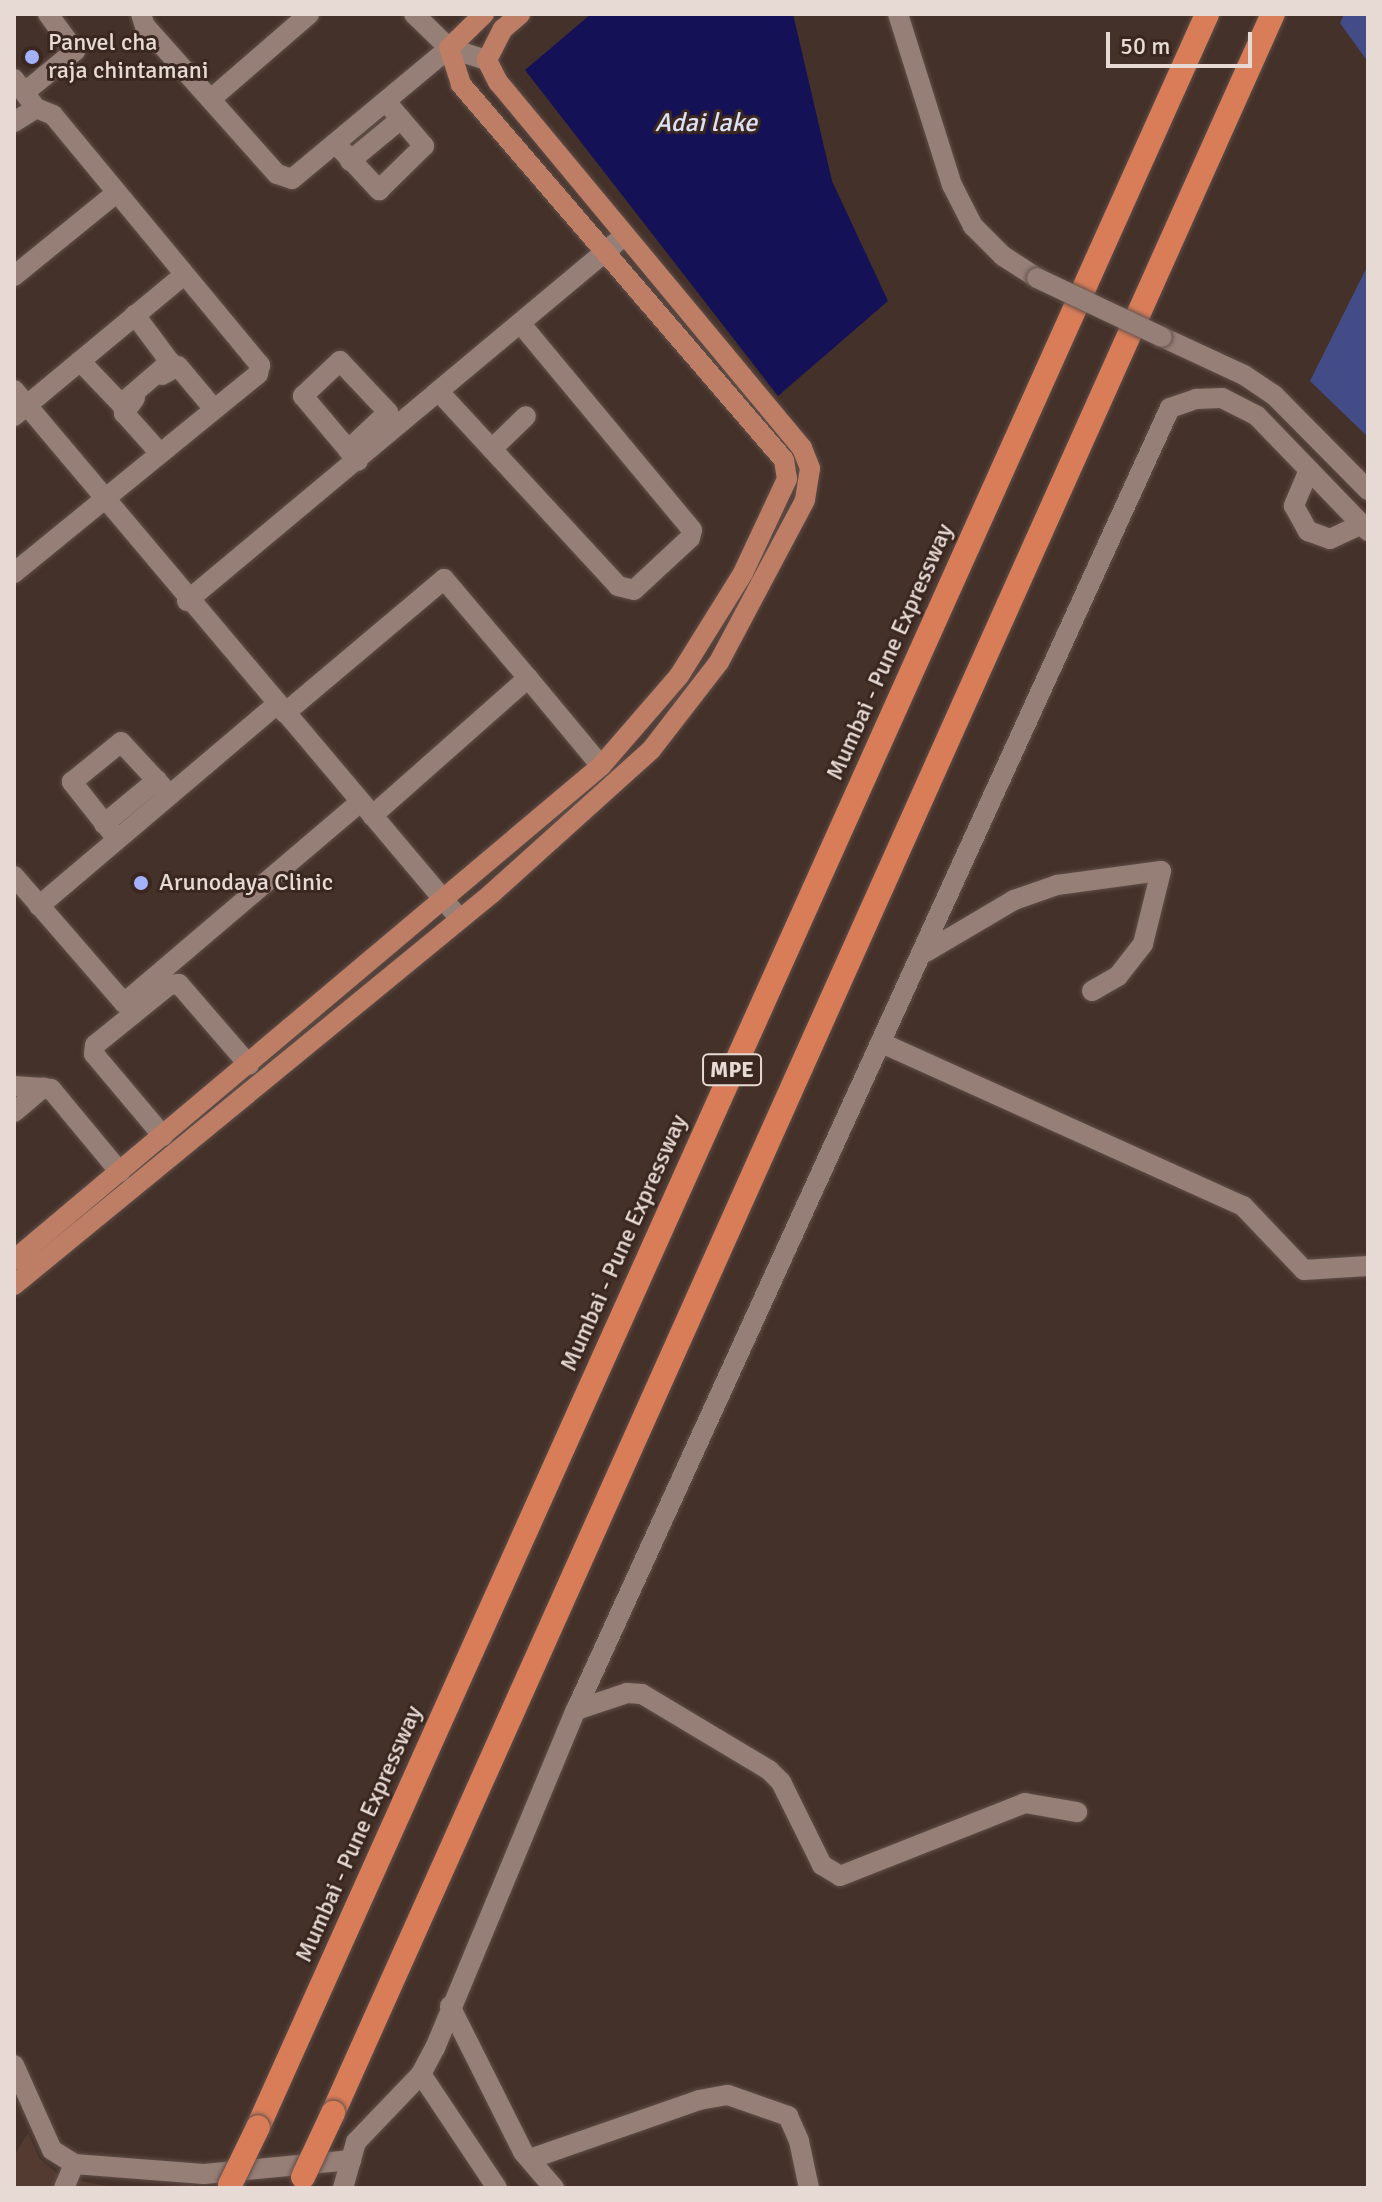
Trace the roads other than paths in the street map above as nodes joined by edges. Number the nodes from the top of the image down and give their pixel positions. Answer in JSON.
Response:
{"nodes":[{"id":1,"x":48,"y":14,"type":"edge"},
{"id":2,"x":141,"y":14,"type":"edge"},
{"id":3,"x":309,"y":14,"type":"edge"},
{"id":4,"x":414,"y":14,"type":"edge"},
{"id":5,"x":484,"y":14,"type":"edge"},
{"id":6,"x":520,"y":14,"type":"edge"},
{"id":7,"x":898,"y":14,"type":"edge"},
{"id":8,"x":1207,"y":14,"type":"edge"},
{"id":9,"x":1273,"y":14,"type":"edge"},
{"id":10,"x":449,"y":48,"type":"junction"},
{"id":11,"x":487,"y":60,"type":"junction"},
{"id":12,"x":25,"y":93,"type":"edge"},
{"id":13,"x":211,"y":99,"type":"junction"},
{"id":14,"x":387,"y":103,"type":"junction"},
{"id":15,"x":401,"y":119,"type":"junction"},
{"id":16,"x":14,"y":122,"type":"edge"},
{"id":17,"x":365,"y":122,"type":"junction"},
{"id":18,"x":378,"y":139,"type":"junction"},
{"id":19,"x":337,"y":145,"type":"junction"},
{"id":20,"x":350,"y":161,"type":"junction"},
{"id":21,"x":115,"y":194,"type":"junction"},
{"id":22,"x":624,"y":236,"type":"junction"},
{"id":23,"x":606,"y":252,"type":"junction"},
{"id":24,"x":184,"y":275,"type":"junction"},
{"id":25,"x":14,"y":276,"type":"edge"},
{"id":26,"x":135,"y":315,"type":"junction"},
{"id":27,"x":520,"y":323,"type":"junction"},
{"id":28,"x":80,"y":361,"type":"junction"},
{"id":29,"x":477,"y":362,"type":"junction"},
{"id":30,"x":468,"y":384,"type":"dead end"},
{"id":31,"x":441,"y":394,"type":"junction"},
{"id":32,"x":18,"y":404,"type":"edge"},
{"id":33,"x":214,"y":409,"type":"junction"},
{"id":34,"x":526,"y":416,"type":"dead end"},
{"id":35,"x":492,"y":449,"type":"junction"},
{"id":36,"x":159,"y":452,"type":"junction"},
{"id":37,"x":1309,"y":470,"type":"junction"},
{"id":38,"x":1368,"y":490,"type":"edge"},
{"id":39,"x":101,"y":498,"type":"junction"},
{"id":40,"x":1365,"y":527,"type":"edge"},
{"id":41,"x":14,"y":573,"type":"edge"},
{"id":42,"x":187,"y":601,"type":"junction"},
{"id":43,"x":528,"y":678,"type":"junction"},
{"id":44,"x":281,"y":708,"type":"junction"},
{"id":45,"x":601,"y":766,"type":"junction"},
{"id":46,"x":163,"y":788,"type":"junction"},
{"id":47,"x":366,"y":809,"type":"junction"},
{"id":48,"x":111,"y":832,"type":"junction"},
{"id":49,"x":14,"y":876,"type":"edge"},
{"id":50,"x":443,"y":901,"type":"junction"},
{"id":51,"x":39,"y":906,"type":"junction"},
{"id":52,"x":460,"y":919,"type":"junction"},
{"id":53,"x":926,"y":952,"type":"junction"},
{"id":54,"x":1092,"y":991,"type":"dead end"},
{"id":55,"x":884,"y":1044,"type":"junction"},
{"id":56,"x":249,"y":1065,"type":"junction"},
{"id":57,"x":14,"y":1086,"type":"edge"},
{"id":58,"x":43,"y":1088,"type":"junction"},
{"id":59,"x":14,"y":1112,"type":"edge"},
{"id":60,"x":163,"y":1136,"type":"junction"},
{"id":61,"x":120,"y":1172,"type":"junction"},
{"id":62,"x":14,"y":1260,"type":"edge"},
{"id":63,"x":1368,"y":1266,"type":"edge"},
{"id":64,"x":14,"y":1285,"type":"edge"},
{"id":65,"x":576,"y":1710,"type":"junction"},
{"id":66,"x":1077,"y":1812,"type":"dead end"},
{"id":67,"x":450,"y":2006,"type":"junction"},
{"id":68,"x":14,"y":2065,"type":"edge"},
{"id":69,"x":421,"y":2074,"type":"junction"},
{"id":70,"x":530,"y":2159,"type":"junction"},
{"id":71,"x":351,"y":2160,"type":"junction"},
{"id":72,"x":74,"y":2164,"type":"junction"},
{"id":73,"x":300,"y":2182,"type":"edge"},
{"id":74,"x":230,"y":2187,"type":"edge"},
{"id":75,"x":64,"y":2188,"type":"edge"},
{"id":76,"x":343,"y":2188,"type":"edge"},
{"id":77,"x":497,"y":2188,"type":"edge"},
{"id":78,"x":554,"y":2188,"type":"edge"},
{"id":79,"x":809,"y":2188,"type":"edge"}],
"edges":[{"from":1,"to":12,"type":"street"},
{"from":2,"to":13,"type":"street"},
{"from":3,"to":13,"type":"street"},
{"from":4,"to":10,"type":"street"},
{"from":5,"to":10,"type":"main road"},
{"from":6,"to":11,"type":"main road"},
{"from":7,"to":38,"type":"street","bridge":true},
{"from":8,"to":74,"type":"highway","name":"Mumbai - Pune Expressway","number":"MPE","bridge":true},
{"from":9,"to":73,"type":"highway","number":"MPE","bridge":true},
{"from":10,"to":11,"type":"street"},
{"from":10,"to":14,"type":"street"},
{"from":10,"to":23,"type":"main road"},
{"from":11,"to":22,"type":"main road"},
{"from":12,"to":16,"type":"street"},
{"from":12,"to":21,"type":"street"},
{"from":13,"to":19,"type":"street"},
{"from":14,"to":15,"type":"street"},
{"from":14,"to":17,"type":"street"},
{"from":15,"to":18,"type":"street"},
{"from":15,"to":20,"type":"street"},
{"from":17,"to":18,"type":"street"},
{"from":17,"to":19,"type":"street"},
{"from":18,"to":20,"type":"street"},
{"from":19,"to":20,"type":"street"},
{"from":21,"to":24,"type":"street"},
{"from":21,"to":25,"type":"street"},
{"from":22,"to":23,"type":"street"},
{"from":22,"to":52,"type":"main road"},
{"from":23,"to":27,"type":"street"},
{"from":23,"to":45,"type":"main road"},
{"from":24,"to":26,"type":"street"},
{"from":24,"to":33,"type":"street"},
{"from":26,"to":28,"type":"street"},
{"from":26,"to":28,"type":"street"},
{"from":27,"to":29,"type":"street"},
{"from":27,"to":35,"type":"street"},
{"from":28,"to":32,"type":"street"},
{"from":29,"to":30,"type":"street"},
{"from":29,"to":31,"type":"street"},
{"from":31,"to":35,"type":"street"},
{"from":31,"to":42,"type":"street"},
{"from":32,"to":39,"type":"street"},
{"from":33,"to":36,"type":"street"},
{"from":33,"to":36,"type":"street"},
{"from":34,"to":35,"type":"street"},
{"from":36,"to":39,"type":"street"},
{"from":37,"to":40,"type":"street"},
{"from":37,"to":40,"type":"street"},
{"from":37,"to":53,"type":"street"},
{"from":39,"to":41,"type":"street"},
{"from":39,"to":42,"type":"street"},
{"from":42,"to":44,"type":"street"},
{"from":43,"to":44,"type":"street"},
{"from":43,"to":45,"type":"street"},
{"from":43,"to":47,"type":"street"},
{"from":44,"to":46,"type":"street"},
{"from":44,"to":47,"type":"street"},
{"from":45,"to":50,"type":"main road"},
{"from":46,"to":48,"type":"street"},
{"from":46,"to":48,"type":"street"},
{"from":47,"to":50,"type":"street"},
{"from":47,"to":51,"type":"street"},
{"from":48,"to":51,"type":"street"},
{"from":49,"to":51,"type":"street"},
{"from":50,"to":52,"type":"street"},
{"from":50,"to":56,"type":"main road"},
{"from":52,"to":64,"type":"main road"},
{"from":53,"to":54,"type":"street"},
{"from":53,"to":55,"type":"street"},
{"from":55,"to":63,"type":"street"},
{"from":55,"to":65,"type":"street"},
{"from":56,"to":60,"type":"main road"},
{"from":56,"to":60,"type":"street"},
{"from":57,"to":58,"type":"street"},
{"from":58,"to":59,"type":"street"},
{"from":58,"to":61,"type":"street"},
{"from":60,"to":61,"type":"main road"},
{"from":61,"to":62,"type":"main road"},
{"from":65,"to":66,"type":"street"},
{"from":65,"to":67,"type":"street"},
{"from":67,"to":69,"type":"street"},
{"from":67,"to":70,"type":"street"},
{"from":68,"to":72,"type":"street"},
{"from":69,"to":71,"type":"street"},
{"from":69,"to":77,"type":"street"},
{"from":70,"to":78,"type":"street"},
{"from":70,"to":79,"type":"street"},
{"from":71,"to":72,"type":"street"},
{"from":71,"to":76,"type":"street"},
{"from":72,"to":75,"type":"street"}]}
